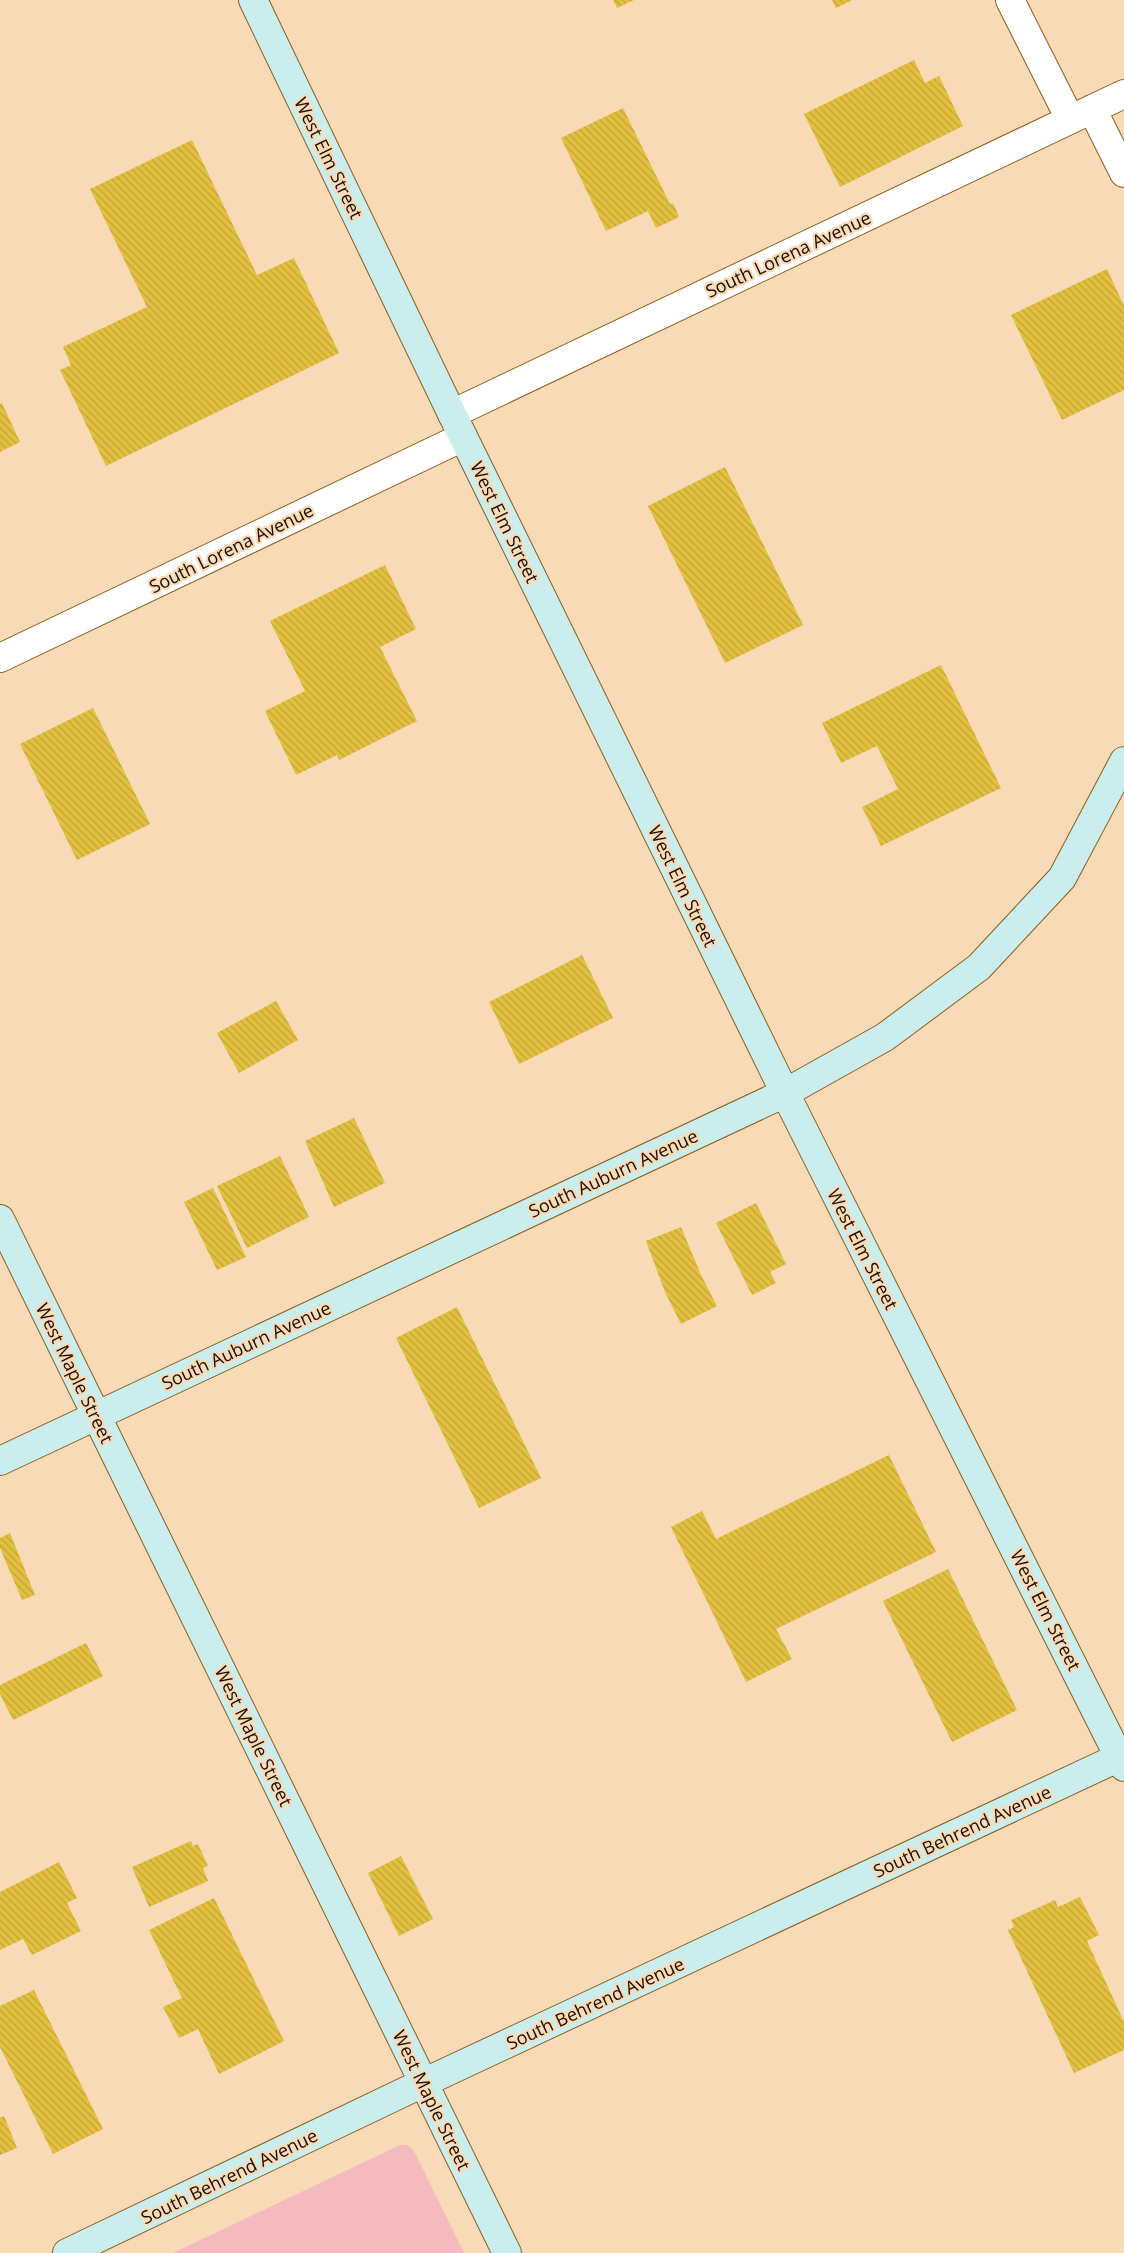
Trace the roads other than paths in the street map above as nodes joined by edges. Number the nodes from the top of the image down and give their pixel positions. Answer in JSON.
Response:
{"nodes":[{"id":1,"x":253,"y":0,"type":"edge"},
{"id":2,"x":1010,"y":0,"type":"edge"},
{"id":3,"x":1124,"y":94,"type":"edge"},
{"id":4,"x":1081,"y":114,"type":"junction"},
{"id":5,"x":1124,"y":173,"type":"edge"},
{"id":6,"x":457,"y":425,"type":"junction"},
{"id":7,"x":0,"y":658,"type":"edge"},
{"id":8,"x":1124,"y":761,"type":"edge"},
{"id":9,"x":785,"y":1093,"type":"junction"},
{"id":10,"x":0,"y":1220,"type":"edge"},
{"id":11,"x":96,"y":1415,"type":"junction"},
{"id":12,"x":0,"y":1461,"type":"edge"},
{"id":13,"x":1122,"y":1760,"type":"edge"},
{"id":14,"x":423,"y":2083,"type":"junction"},
{"id":15,"x":67,"y":2253,"type":"edge"},
{"id":16,"x":507,"y":2253,"type":"edge"}],
"edges":[{"from":1,"to":6,"type":"street","name":"West Elm Street"},
{"from":2,"to":4,"type":"street"},
{"from":3,"to":4,"type":"street","name":"South Lorena Avenue"},
{"from":4,"to":5,"type":"street"},
{"from":4,"to":6,"type":"street","name":"South Lorena Avenue"},
{"from":6,"to":7,"type":"street","name":"South Lorena Avenue"},
{"from":6,"to":9,"type":"street","name":"West Elm Street"},
{"from":8,"to":9,"type":"street","name":"South Auburn Avenue"},
{"from":9,"to":11,"type":"street","name":"South Auburn Avenue"},
{"from":9,"to":13,"type":"street","name":"West Elm Street"},
{"from":10,"to":11,"type":"street","name":"West Maple Street"},
{"from":11,"to":12,"type":"street","name":"South Auburn Avenue"},
{"from":11,"to":14,"type":"street","name":"West Maple Street"},
{"from":13,"to":14,"type":"street","name":"South Behrend Avenue"},
{"from":14,"to":15,"type":"street","name":"South Behrend Avenue"},
{"from":14,"to":16,"type":"street","name":"West Maple Street"}]}
